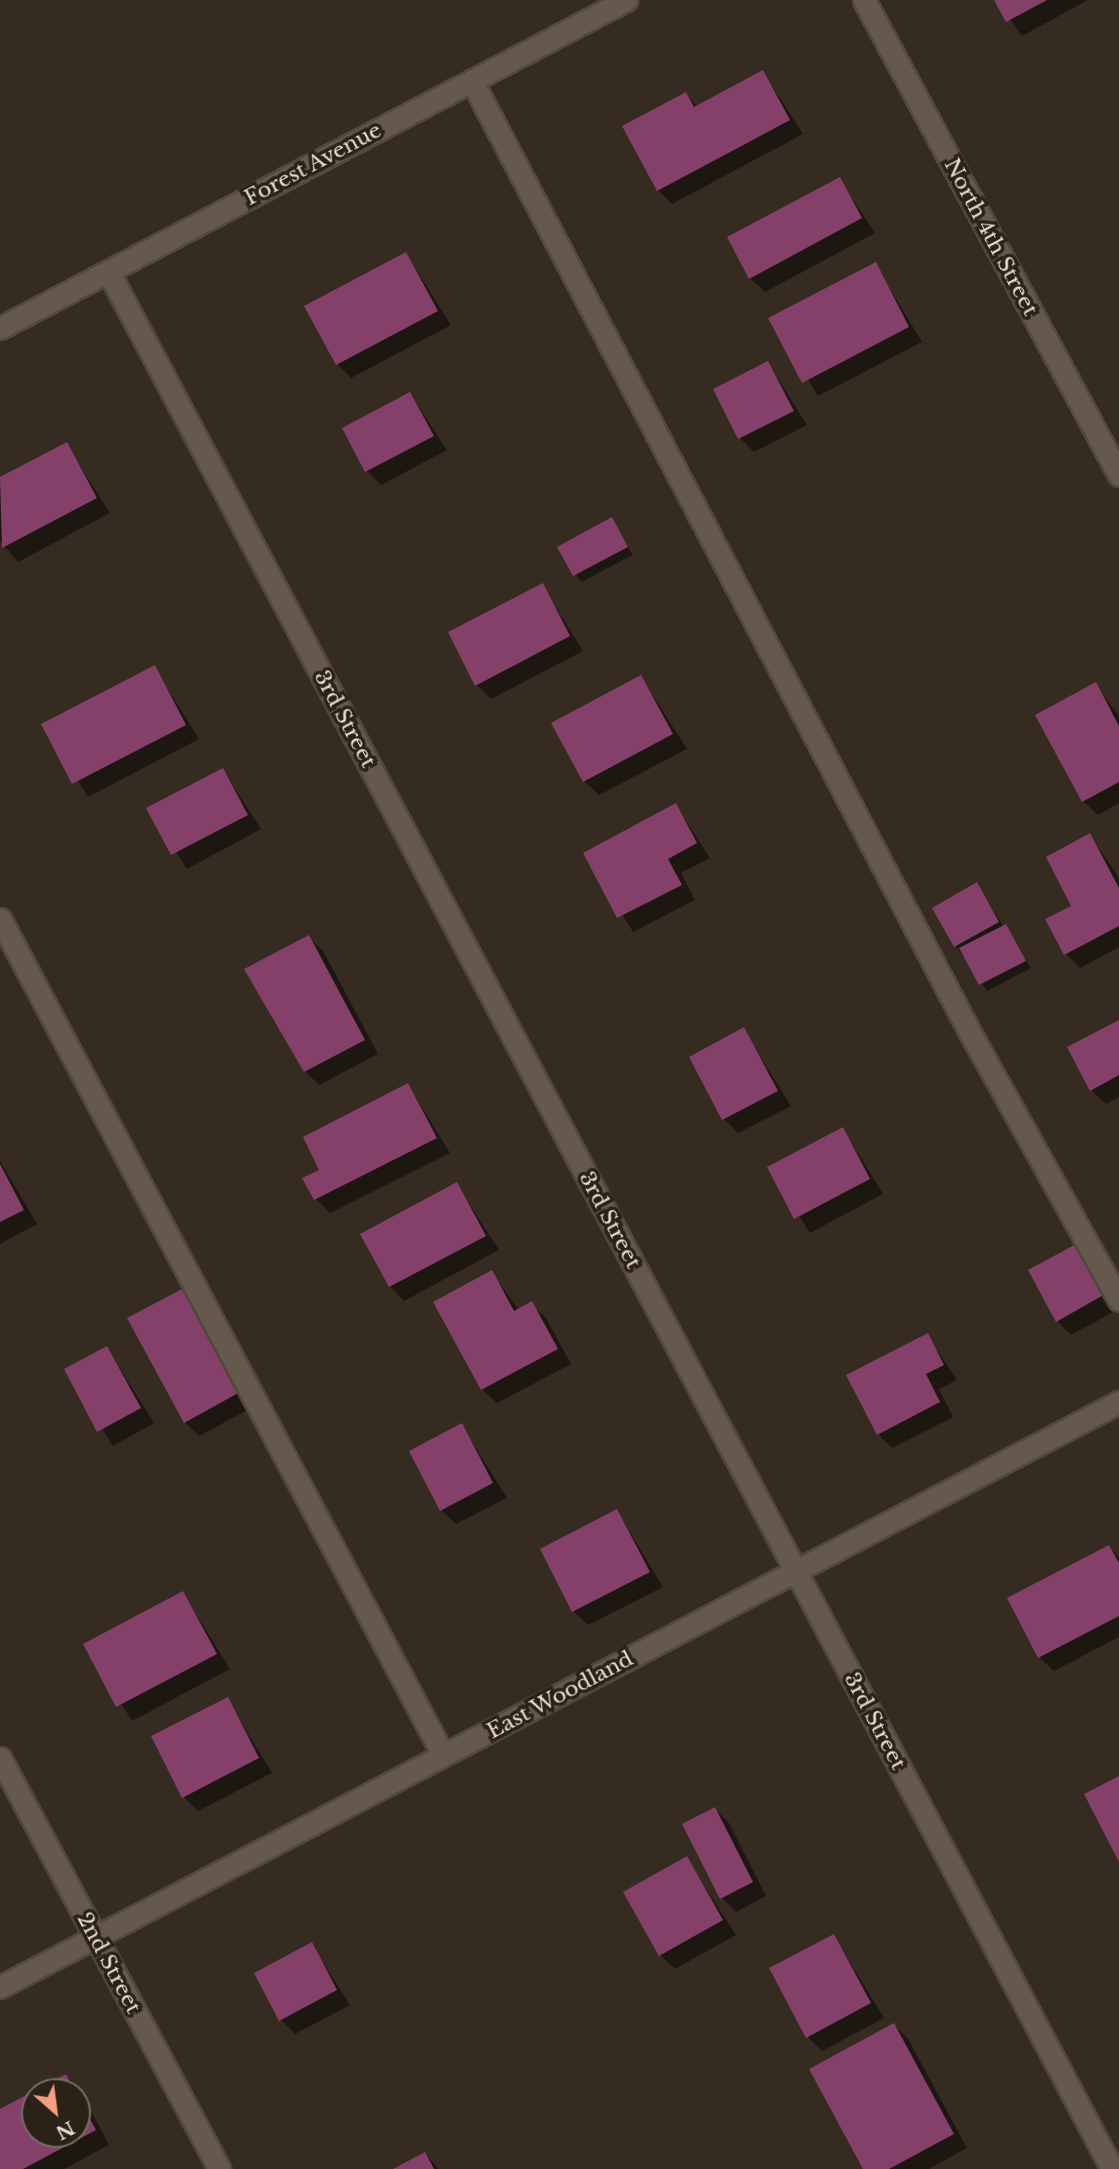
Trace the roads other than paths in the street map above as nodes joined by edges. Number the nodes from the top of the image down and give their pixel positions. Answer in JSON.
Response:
{"nodes":[{"id":1,"x":626,"y":0,"type":"edge"},
{"id":2,"x":864,"y":0,"type":"edge"},
{"id":3,"x":472,"y":81,"type":"junction"},
{"id":4,"x":108,"y":271,"type":"junction"},
{"id":5,"x":0,"y":328,"type":"edge"},
{"id":6,"x":1119,"y":475,"type":"edge"},
{"id":7,"x":0,"y":919,"type":"edge"},
{"id":8,"x":1119,"y":1300,"type":"edge"},
{"id":9,"x":1119,"y":1402,"type":"edge"},
{"id":10,"x":796,"y":1571,"type":"junction"},
{"id":11,"x":443,"y":1755,"type":"junction"},
{"id":12,"x":0,"y":1758,"type":"edge"},
{"id":13,"x":95,"y":1937,"type":"junction"},
{"id":14,"x":0,"y":1987,"type":"edge"},
{"id":15,"x":219,"y":2169,"type":"edge"},
{"id":16,"x":1112,"y":2169,"type":"edge"}],
"edges":[{"from":1,"to":3,"type":"street","name":"Forest Avenue"},
{"from":2,"to":6,"type":"street","name":"North 4th Street"},
{"from":3,"to":4,"type":"street","name":"Forest Avenue"},
{"from":3,"to":8,"type":"street"},
{"from":4,"to":5,"type":"street","name":"Forest Avenue"},
{"from":4,"to":10,"type":"street","name":"3rd Street"},
{"from":7,"to":11,"type":"street"},
{"from":9,"to":10,"type":"street","name":"East Woodland"},
{"from":10,"to":11,"type":"street","name":"East Woodland"},
{"from":10,"to":16,"type":"street","name":"3rd Street"},
{"from":11,"to":13,"type":"street","name":"East Woodland"},
{"from":12,"to":13,"type":"street","name":"2nd Street"},
{"from":13,"to":14,"type":"street","name":"East Woodland"},
{"from":13,"to":15,"type":"street","name":"2nd Street"}]}
